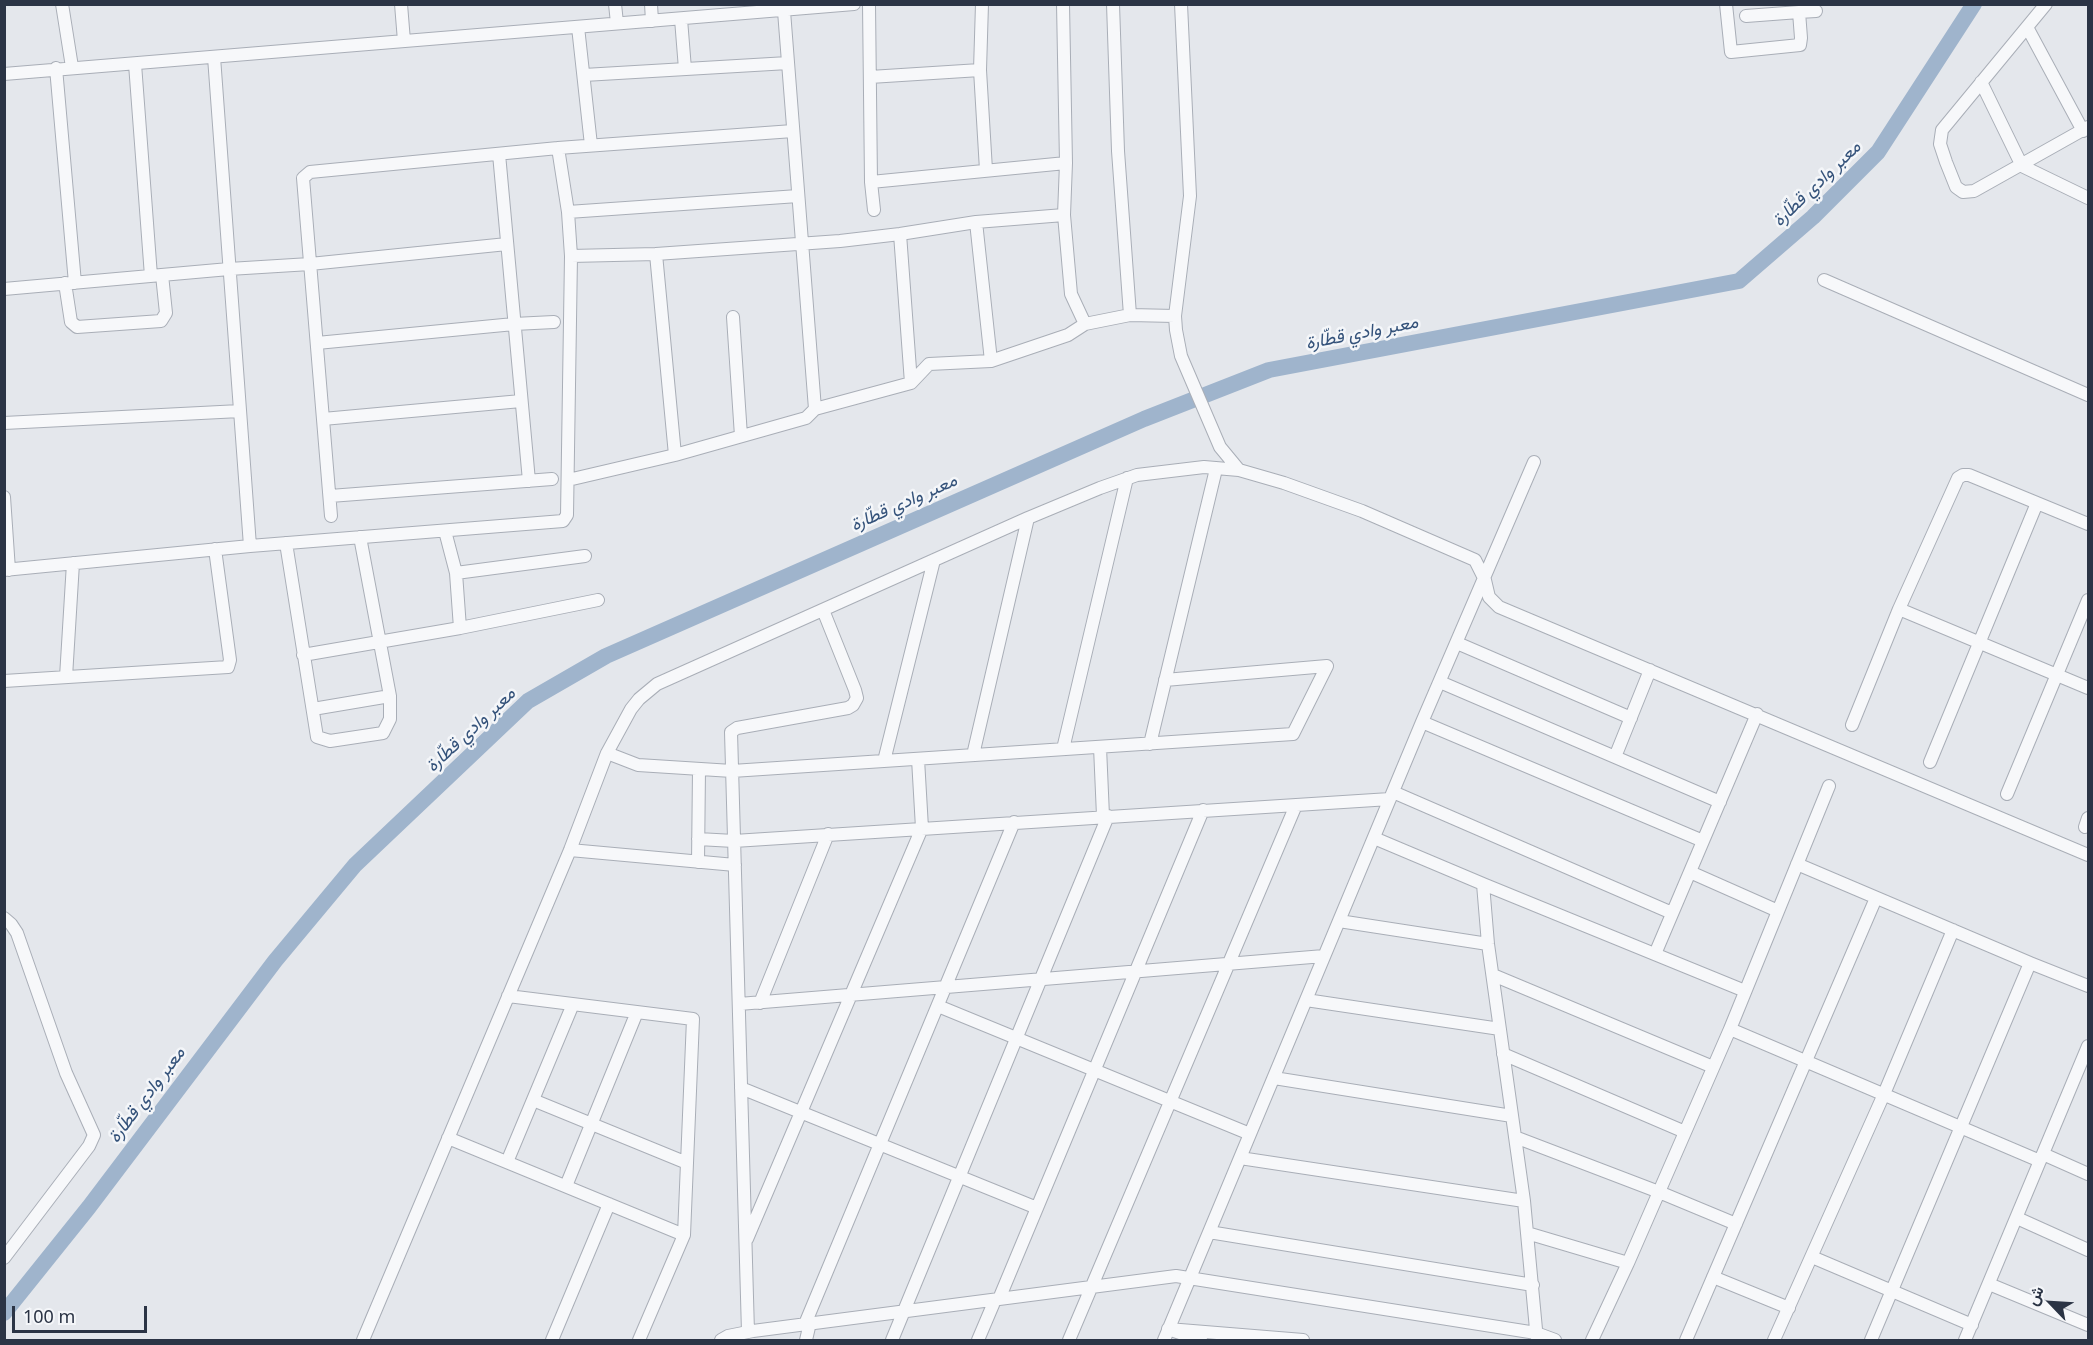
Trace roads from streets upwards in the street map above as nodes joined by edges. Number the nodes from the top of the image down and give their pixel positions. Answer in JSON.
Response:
{"nodes":[{"id":1,"x":62,"y":4,"type":"edge"},
{"id":2,"x":401,"y":4,"type":"edge"},
{"id":3,"x":615,"y":4,"type":"edge"},
{"id":4,"x":651,"y":4,"type":"edge"},
{"id":5,"x":854,"y":4,"type":"edge"},
{"id":6,"x":869,"y":4,"type":"edge"},
{"id":7,"x":982,"y":4,"type":"edge"},
{"id":8,"x":1063,"y":4,"type":"edge"},
{"id":9,"x":1113,"y":4,"type":"edge"},
{"id":10,"x":1181,"y":4,"type":"edge"},
{"id":11,"x":1726,"y":4,"type":"edge"},
{"id":12,"x":2046,"y":4,"type":"edge"},
{"id":13,"x":753,"y":9,"type":"edge"},
{"id":14,"x":784,"y":11,"type":"junction"},
{"id":15,"x":1816,"y":11,"type":"dead end"},
{"id":16,"x":1799,"y":12,"type":"junction"},
{"id":17,"x":1746,"y":16,"type":"dead end"},
{"id":18,"x":681,"y":19,"type":"junction"},
{"id":19,"x":652,"y":21,"type":"junction"},
{"id":20,"x":617,"y":23,"type":"junction"},
{"id":21,"x":579,"y":27,"type":"junction"},
{"id":22,"x":2027,"y":27,"type":"junction"},
{"id":23,"x":404,"y":41,"type":"junction"},
{"id":24,"x":214,"y":57,"type":"junction"},
{"id":25,"x":788,"y":63,"type":"junction"},
{"id":26,"x":135,"y":64,"type":"junction"},
{"id":27,"x":56,"y":68,"type":"junction"},
{"id":28,"x":72,"y":68,"type":"junction"},
{"id":29,"x":685,"y":69,"type":"junction"},
{"id":30,"x":980,"y":70,"type":"junction"},
{"id":31,"x":4,"y":74,"type":"edge"},
{"id":32,"x":584,"y":75,"type":"junction"},
{"id":33,"x":870,"y":77,"type":"junction"},
{"id":34,"x":1981,"y":82,"type":"junction"},
{"id":35,"x":2086,"y":129,"type":"edge"},
{"id":36,"x":793,"y":131,"type":"junction"},
{"id":37,"x":591,"y":145,"type":"junction"},
{"id":38,"x":558,"y":148,"type":"junction"},
{"id":39,"x":499,"y":154,"type":"junction"},
{"id":40,"x":1066,"y":163,"type":"junction"},
{"id":41,"x":2022,"y":166,"type":"junction"},
{"id":42,"x":986,"y":170,"type":"junction"},
{"id":43,"x":872,"y":182,"type":"junction"},
{"id":44,"x":798,"y":196,"type":"junction"},
{"id":45,"x":2088,"y":198,"type":"edge"},
{"id":46,"x":874,"y":210,"type":"dead end"},
{"id":47,"x":568,"y":212,"type":"junction"},
{"id":48,"x":1064,"y":215,"type":"junction"},
{"id":49,"x":976,"y":222,"type":"junction"},
{"id":50,"x":900,"y":234,"type":"junction"},
{"id":51,"x":507,"y":244,"type":"junction"},
{"id":52,"x":801,"y":244,"type":"junction"},
{"id":53,"x":656,"y":254,"type":"junction"},
{"id":54,"x":571,"y":256,"type":"junction"},
{"id":55,"x":310,"y":264,"type":"junction"},
{"id":56,"x":229,"y":269,"type":"junction"},
{"id":57,"x":157,"y":275,"type":"junction"},
{"id":58,"x":1824,"y":280,"type":"dead end"},
{"id":59,"x":70,"y":283,"type":"junction"},
{"id":60,"x":4,"y":289,"type":"edge"},
{"id":61,"x":1130,"y":315,"type":"junction"},
{"id":62,"x":733,"y":316,"type":"dead end"},
{"id":63,"x":1175,"y":316,"type":"junction"},
{"id":64,"x":554,"y":322,"type":"dead end"},
{"id":65,"x":514,"y":324,"type":"junction"},
{"id":66,"x":1085,"y":324,"type":"junction"},
{"id":67,"x":317,"y":344,"type":"junction"},
{"id":68,"x":991,"y":361,"type":"junction"},
{"id":69,"x":911,"y":383,"type":"junction"},
{"id":70,"x":2088,"y":394,"type":"edge"},
{"id":71,"x":521,"y":401,"type":"junction"},
{"id":72,"x":815,"y":410,"type":"junction"},
{"id":73,"x":240,"y":411,"type":"junction"},
{"id":74,"x":323,"y":419,"type":"junction"},
{"id":75,"x":4,"y":423,"type":"edge"},
{"id":76,"x":741,"y":436,"type":"junction"},
{"id":77,"x":1220,"y":447,"type":"junction"},
{"id":78,"x":675,"y":455,"type":"junction"},
{"id":79,"x":1534,"y":462,"type":"dead end"},
{"id":80,"x":1210,"y":468,"type":"junction"},
{"id":81,"x":1239,"y":470,"type":"junction"},
{"id":82,"x":1127,"y":478,"type":"junction"},
{"id":83,"x":552,"y":479,"type":"dead end"},
{"id":84,"x":568,"y":480,"type":"junction"},
{"id":85,"x":529,"y":481,"type":"junction"},
{"id":86,"x":330,"y":496,"type":"junction"},
{"id":87,"x":4,"y":497,"type":"edge"},
{"id":88,"x":2037,"y":503,"type":"junction"},
{"id":89,"x":331,"y":516,"type":"dead end"},
{"id":90,"x":1028,"y":518,"type":"junction"},
{"id":91,"x":2088,"y":524,"type":"edge"},
{"id":92,"x":445,"y":531,"type":"junction"},
{"id":93,"x":360,"y":537,"type":"junction"},
{"id":94,"x":286,"y":543,"type":"junction"},
{"id":95,"x":250,"y":546,"type":"junction"},
{"id":96,"x":214,"y":549,"type":"junction"},
{"id":97,"x":585,"y":556,"type":"dead end"},
{"id":98,"x":934,"y":560,"type":"junction"},
{"id":99,"x":73,"y":563,"type":"junction"},
{"id":100,"x":7,"y":570,"type":"edge"},
{"id":101,"x":456,"y":573,"type":"junction"},
{"id":102,"x":1485,"y":580,"type":"junction"},
{"id":103,"x":598,"y":600,"type":"dead end"},
{"id":104,"x":2088,"y":600,"type":"edge"},
{"id":105,"x":1899,"y":609,"type":"junction"},
{"id":106,"x":823,"y":610,"type":"junction"},
{"id":107,"x":460,"y":628,"type":"junction"},
{"id":108,"x":379,"y":641,"type":"junction"},
{"id":109,"x":1457,"y":643,"type":"junction"},
{"id":110,"x":1980,"y":643,"type":"junction"},
{"id":111,"x":303,"y":655,"type":"junction"},
{"id":112,"x":1650,"y":670,"type":"junction"},
{"id":113,"x":2056,"y":675,"type":"junction"},
{"id":114,"x":66,"y":677,"type":"junction"},
{"id":115,"x":1165,"y":680,"type":"junction"},
{"id":116,"x":4,"y":681,"type":"edge"},
{"id":117,"x":1440,"y":682,"type":"junction"},
{"id":118,"x":2088,"y":688,"type":"edge"},
{"id":119,"x":390,"y":696,"type":"junction"},
{"id":120,"x":313,"y":710,"type":"junction"},
{"id":121,"x":1757,"y":714,"type":"junction"},
{"id":122,"x":1631,"y":718,"type":"junction"},
{"id":123,"x":1422,"y":722,"type":"junction"},
{"id":124,"x":1851,"y":725,"type":"dead end"},
{"id":125,"x":1150,"y":744,"type":"junction"},
{"id":126,"x":1100,"y":747,"type":"junction"},
{"id":127,"x":1063,"y":749,"type":"junction"},
{"id":128,"x":607,"y":753,"type":"junction"},
{"id":129,"x":973,"y":755,"type":"junction"},
{"id":130,"x":1616,"y":757,"type":"junction"},
{"id":131,"x":918,"y":759,"type":"junction"},
{"id":132,"x":884,"y":761,"type":"junction"},
{"id":133,"x":1930,"y":762,"type":"dead end"},
{"id":134,"x":699,"y":770,"type":"junction"},
{"id":135,"x":732,"y":771,"type":"junction"},
{"id":136,"x":1829,"y":786,"type":"dead end"},
{"id":137,"x":2007,"y":794,"type":"dead end"},
{"id":138,"x":1392,"y":795,"type":"junction"},
{"id":139,"x":1720,"y":802,"type":"junction"},
{"id":140,"x":1296,"y":805,"type":"junction"},
{"id":141,"x":1203,"y":810,"type":"junction"},
{"id":142,"x":1105,"y":816,"type":"junction"},
{"id":143,"x":1014,"y":822,"type":"junction"},
{"id":144,"x":922,"y":828,"type":"junction"},
{"id":145,"x":828,"y":834,"type":"junction"},
{"id":146,"x":1374,"y":838,"type":"junction"},
{"id":147,"x":698,"y":839,"type":"junction"},
{"id":148,"x":734,"y":841,"type":"junction"},
{"id":149,"x":1703,"y":841,"type":"junction"},
{"id":150,"x":570,"y":850,"type":"junction"},
{"id":151,"x":2088,"y":855,"type":"edge"},
{"id":152,"x":698,"y":862,"type":"junction"},
{"id":153,"x":1797,"y":864,"type":"junction"},
{"id":154,"x":735,"y":865,"type":"junction"},
{"id":155,"x":1690,"y":872,"type":"junction"},
{"id":156,"x":1483,"y":884,"type":"junction"},
{"id":157,"x":1876,"y":898,"type":"junction"},
{"id":158,"x":1778,"y":911,"type":"junction"},
{"id":159,"x":1672,"y":913,"type":"junction"},
{"id":160,"x":4,"y":918,"type":"edge"},
{"id":161,"x":1339,"y":921,"type":"junction"},
{"id":162,"x":1953,"y":930,"type":"junction"},
{"id":163,"x":1488,"y":944,"type":"junction"},
{"id":164,"x":1655,"y":954,"type":"junction"},
{"id":165,"x":1324,"y":956,"type":"junction"},
{"id":166,"x":2030,"y":963,"type":"junction"},
{"id":167,"x":1229,"y":964,"type":"junction"},
{"id":168,"x":1136,"y":972,"type":"junction"},
{"id":169,"x":1492,"y":975,"type":"junction"},
{"id":170,"x":1041,"y":980,"type":"junction"},
{"id":171,"x":2088,"y":986,"type":"edge"},
{"id":172,"x":946,"y":987,"type":"junction"},
{"id":173,"x":1745,"y":991,"type":"junction"},
{"id":174,"x":851,"y":995,"type":"junction"},
{"id":175,"x":508,"y":996,"type":"junction"},
{"id":176,"x":1306,"y":1000,"type":"junction"},
{"id":177,"x":760,"y":1003,"type":"junction"},
{"id":178,"x":573,"y":1004,"type":"junction"},
{"id":179,"x":739,"y":1004,"type":"junction"},
{"id":180,"x":938,"y":1006,"type":"junction"},
{"id":181,"x":637,"y":1012,"type":"junction"},
{"id":182,"x":1500,"y":1029,"type":"junction"},
{"id":183,"x":1730,"y":1029,"type":"junction"},
{"id":184,"x":1017,"y":1038,"type":"junction"},
{"id":185,"x":2088,"y":1046,"type":"edge"},
{"id":186,"x":1503,"y":1053,"type":"junction"},
{"id":187,"x":1806,"y":1061,"type":"junction"},
{"id":188,"x":1713,"y":1067,"type":"junction"},
{"id":189,"x":1095,"y":1070,"type":"junction"},
{"id":190,"x":1274,"y":1078,"type":"junction"},
{"id":191,"x":741,"y":1088,"type":"junction"},
{"id":192,"x":1884,"y":1094,"type":"junction"},
{"id":193,"x":533,"y":1100,"type":"junction"},
{"id":194,"x":1170,"y":1101,"type":"junction"},
{"id":195,"x":801,"y":1112,"type":"junction"},
{"id":196,"x":1512,"y":1116,"type":"junction"},
{"id":197,"x":592,"y":1123,"type":"junction"},
{"id":198,"x":1960,"y":1127,"type":"junction"},
{"id":199,"x":1685,"y":1132,"type":"junction"},
{"id":200,"x":1250,"y":1134,"type":"junction"},
{"id":201,"x":1515,"y":1137,"type":"junction"},
{"id":202,"x":448,"y":1138,"type":"junction"},
{"id":203,"x":880,"y":1146,"type":"junction"},
{"id":204,"x":1240,"y":1158,"type":"junction"},
{"id":205,"x":2042,"y":1158,"type":"junction"},
{"id":206,"x":507,"y":1162,"type":"junction"},
{"id":207,"x":687,"y":1163,"type":"junction"},
{"id":208,"x":2088,"y":1174,"type":"edge"},
{"id":209,"x":960,"y":1176,"type":"junction"},
{"id":210,"x":566,"y":1186,"type":"junction"},
{"id":211,"x":1659,"y":1192,"type":"junction"},
{"id":212,"x":1524,"y":1201,"type":"junction"},
{"id":213,"x":609,"y":1204,"type":"junction"},
{"id":214,"x":1038,"y":1208,"type":"junction"},
{"id":215,"x":2017,"y":1218,"type":"junction"},
{"id":216,"x":1736,"y":1224,"type":"junction"},
{"id":217,"x":1209,"y":1232,"type":"junction"},
{"id":218,"x":1527,"y":1233,"type":"junction"},
{"id":219,"x":684,"y":1234,"type":"junction"},
{"id":220,"x":745,"y":1243,"type":"junction"},
{"id":221,"x":2088,"y":1250,"type":"edge"},
{"id":222,"x":1812,"y":1257,"type":"junction"},
{"id":223,"x":4,"y":1258,"type":"edge"},
{"id":224,"x":1628,"y":1263,"type":"junction"},
{"id":225,"x":1713,"y":1277,"type":"junction"},
{"id":226,"x":1190,"y":1279,"type":"junction"},
{"id":227,"x":1989,"y":1284,"type":"junction"},
{"id":228,"x":1533,"y":1285,"type":"junction"},
{"id":229,"x":1091,"y":1287,"type":"junction"},
{"id":230,"x":1892,"y":1292,"type":"junction"},
{"id":231,"x":997,"y":1299,"type":"junction"},
{"id":232,"x":1789,"y":1308,"type":"junction"},
{"id":233,"x":904,"y":1311,"type":"junction"},
{"id":234,"x":808,"y":1323,"type":"junction"},
{"id":235,"x":1972,"y":1324,"type":"junction"},
{"id":236,"x":2088,"y":1325,"type":"edge"},
{"id":237,"x":748,"y":1332,"type":"junction"},
{"id":238,"x":1166,"y":1335,"type":"edge"},
{"id":239,"x":1537,"y":1337,"type":"edge"},
{"id":240,"x":363,"y":1341,"type":"edge"},
{"id":241,"x":552,"y":1341,"type":"edge"},
{"id":242,"x":639,"y":1341,"type":"edge"},
{"id":243,"x":721,"y":1341,"type":"edge"},
{"id":244,"x":806,"y":1341,"type":"edge"},
{"id":245,"x":892,"y":1341,"type":"edge"},
{"id":246,"x":978,"y":1341,"type":"edge"},
{"id":247,"x":1069,"y":1341,"type":"edge"},
{"id":248,"x":1201,"y":1341,"type":"edge"},
{"id":249,"x":1303,"y":1341,"type":"edge"},
{"id":250,"x":1555,"y":1341,"type":"edge"},
{"id":251,"x":1592,"y":1341,"type":"edge"},
{"id":252,"x":1686,"y":1341,"type":"edge"},
{"id":253,"x":1774,"y":1341,"type":"edge"},
{"id":254,"x":1871,"y":1341,"type":"edge"},
{"id":255,"x":1965,"y":1341,"type":"edge"}],
"edges":[{"from":1,"to":28,"type":"street"},
{"from":2,"to":23,"type":"street"},
{"from":3,"to":20,"type":"street"},
{"from":4,"to":19,"type":"street"},
{"from":5,"to":14,"type":"street"},
{"from":6,"to":33,"type":"street"},
{"from":7,"to":30,"type":"street"},
{"from":8,"to":40,"type":"street"},
{"from":9,"to":61,"type":"street"},
{"from":10,"to":63,"type":"street"},
{"from":11,"to":16,"type":"street"},
{"from":12,"to":22,"type":"street"},
{"from":13,"to":14,"type":"street"},
{"from":13,"to":18,"type":"street"},
{"from":14,"to":25,"type":"street"},
{"from":15,"to":16,"type":"street"},
{"from":16,"to":17,"type":"street"},
{"from":18,"to":19,"type":"street"},
{"from":18,"to":29,"type":"street"},
{"from":19,"to":20,"type":"street"},
{"from":20,"to":21,"type":"street"},
{"from":21,"to":23,"type":"street"},
{"from":21,"to":32,"type":"street"},
{"from":22,"to":34,"type":"street"},
{"from":22,"to":35,"type":"street"},
{"from":23,"to":24,"type":"street"},
{"from":24,"to":26,"type":"street"},
{"from":24,"to":56,"type":"street"},
{"from":25,"to":29,"type":"street"},
{"from":25,"to":36,"type":"street"},
{"from":26,"to":28,"type":"street"},
{"from":26,"to":57,"type":"street"},
{"from":27,"to":28,"type":"street"},
{"from":27,"to":31,"type":"street"},
{"from":27,"to":59,"type":"street"},
{"from":29,"to":32,"type":"street"},
{"from":30,"to":33,"type":"street"},
{"from":30,"to":42,"type":"street"},
{"from":32,"to":37,"type":"street"},
{"from":33,"to":43,"type":"street"},
{"from":34,"to":41,"type":"street"},
{"from":34,"to":41,"type":"street"},
{"from":35,"to":41,"type":"street"},
{"from":36,"to":37,"type":"street"},
{"from":36,"to":44,"type":"street"},
{"from":37,"to":38,"type":"street"},
{"from":38,"to":39,"type":"street"},
{"from":38,"to":47,"type":"street"},
{"from":39,"to":51,"type":"street"},
{"from":39,"to":55,"type":"street"},
{"from":40,"to":42,"type":"street"},
{"from":40,"to":48,"type":"street"},
{"from":41,"to":45,"type":"street"},
{"from":42,"to":43,"type":"street"},
{"from":43,"to":46,"type":"street"},
{"from":44,"to":47,"type":"street"},
{"from":44,"to":52,"type":"street"},
{"from":47,"to":54,"type":"street"},
{"from":48,"to":49,"type":"street"},
{"from":48,"to":66,"type":"street"},
{"from":49,"to":50,"type":"street"},
{"from":49,"to":68,"type":"street"},
{"from":50,"to":52,"type":"street"},
{"from":50,"to":69,"type":"street"},
{"from":51,"to":55,"type":"street"},
{"from":51,"to":65,"type":"street"},
{"from":52,"to":53,"type":"street"},
{"from":52,"to":72,"type":"street"},
{"from":53,"to":54,"type":"street"},
{"from":53,"to":78,"type":"street"},
{"from":54,"to":84,"type":"street"},
{"from":55,"to":56,"type":"street"},
{"from":55,"to":67,"type":"street"},
{"from":56,"to":57,"type":"street"},
{"from":56,"to":73,"type":"street"},
{"from":57,"to":59,"type":"street"},
{"from":57,"to":59,"type":"street"},
{"from":58,"to":70,"type":"street"},
{"from":59,"to":60,"type":"street"},
{"from":61,"to":63,"type":"street"},
{"from":61,"to":66,"type":"street"},
{"from":62,"to":76,"type":"street"},
{"from":63,"to":77,"type":"street"},
{"from":64,"to":65,"type":"street"},
{"from":65,"to":67,"type":"street"},
{"from":65,"to":71,"type":"street"},
{"from":66,"to":68,"type":"street"},
{"from":67,"to":74,"type":"street"},
{"from":68,"to":69,"type":"street"},
{"from":69,"to":72,"type":"street"},
{"from":71,"to":74,"type":"street"},
{"from":71,"to":85,"type":"street"},
{"from":72,"to":76,"type":"street"},
{"from":73,"to":75,"type":"street"},
{"from":73,"to":95,"type":"street"},
{"from":74,"to":86,"type":"street"},
{"from":76,"to":78,"type":"street"},
{"from":77,"to":80,"type":"street"},
{"from":77,"to":81,"type":"street"},
{"from":78,"to":84,"type":"street"},
{"from":79,"to":102,"type":"street"},
{"from":80,"to":81,"type":"street"},
{"from":80,"to":82,"type":"street"},
{"from":80,"to":115,"type":"street"},
{"from":81,"to":102,"type":"street"},
{"from":82,"to":90,"type":"street"},
{"from":82,"to":127,"type":"street"},
{"from":83,"to":85,"type":"street"},
{"from":84,"to":92,"type":"street"},
{"from":85,"to":86,"type":"street"},
{"from":86,"to":89,"type":"street"},
{"from":87,"to":100,"type":"street"},
{"from":88,"to":91,"type":"street"},
{"from":88,"to":105,"type":"street"},
{"from":88,"to":110,"type":"street"},
{"from":90,"to":98,"type":"street"},
{"from":90,"to":129,"type":"street"},
{"from":92,"to":93,"type":"street"},
{"from":92,"to":101,"type":"street"},
{"from":93,"to":94,"type":"street"},
{"from":93,"to":108,"type":"street"},
{"from":94,"to":95,"type":"street"},
{"from":94,"to":111,"type":"street"},
{"from":95,"to":96,"type":"street"},
{"from":96,"to":99,"type":"street"},
{"from":96,"to":114,"type":"street"},
{"from":97,"to":101,"type":"street"},
{"from":98,"to":106,"type":"street"},
{"from":98,"to":132,"type":"street"},
{"from":99,"to":100,"type":"street"},
{"from":99,"to":114,"type":"street"},
{"from":101,"to":107,"type":"street"},
{"from":102,"to":109,"type":"street"},
{"from":102,"to":112,"type":"street"},
{"from":103,"to":107,"type":"street"},
{"from":104,"to":113,"type":"street"},
{"from":105,"to":110,"type":"street"},
{"from":105,"to":124,"type":"street"},
{"from":106,"to":128,"type":"street"},
{"from":106,"to":135,"type":"street"},
{"from":107,"to":108,"type":"street"},
{"from":108,"to":111,"type":"street"},
{"from":108,"to":119,"type":"street"},
{"from":109,"to":117,"type":"street"},
{"from":109,"to":122,"type":"street"},
{"from":110,"to":113,"type":"street"},
{"from":110,"to":133,"type":"street"},
{"from":111,"to":120,"type":"street"},
{"from":112,"to":121,"type":"street"},
{"from":112,"to":122,"type":"street"},
{"from":113,"to":118,"type":"street"},
{"from":113,"to":137,"type":"street"},
{"from":114,"to":116,"type":"street"},
{"from":115,"to":125,"type":"street"},
{"from":115,"to":125,"type":"street"},
{"from":117,"to":123,"type":"street"},
{"from":117,"to":130,"type":"street"},
{"from":119,"to":120,"type":"street"},
{"from":119,"to":120,"type":"street"},
{"from":121,"to":139,"type":"street"},
{"from":121,"to":151,"type":"street"},
{"from":122,"to":130,"type":"street"},
{"from":123,"to":138,"type":"street"},
{"from":123,"to":149,"type":"street"},
{"from":125,"to":126,"type":"street"},
{"from":126,"to":127,"type":"street"},
{"from":126,"to":142,"type":"street"},
{"from":127,"to":129,"type":"street"},
{"from":128,"to":134,"type":"street"},
{"from":128,"to":150,"type":"street"},
{"from":129,"to":131,"type":"street"},
{"from":130,"to":139,"type":"street"},
{"from":131,"to":132,"type":"street"},
{"from":131,"to":144,"type":"street"},
{"from":132,"to":135,"type":"street"},
{"from":134,"to":135,"type":"street"},
{"from":134,"to":147,"type":"street"},
{"from":135,"to":148,"type":"street"},
{"from":136,"to":153,"type":"street"},
{"from":138,"to":140,"type":"street"},
{"from":138,"to":146,"type":"street"},
{"from":138,"to":159,"type":"street"},
{"from":139,"to":149,"type":"street"},
{"from":140,"to":141,"type":"street"},
{"from":140,"to":167,"type":"street"},
{"from":141,"to":142,"type":"street"},
{"from":141,"to":168,"type":"street"},
{"from":142,"to":143,"type":"street"},
{"from":142,"to":170,"type":"street"},
{"from":143,"to":144,"type":"street"},
{"from":143,"to":172,"type":"street"},
{"from":144,"to":145,"type":"street"},
{"from":144,"to":174,"type":"street"},
{"from":145,"to":148,"type":"street"},
{"from":145,"to":177,"type":"street"},
{"from":146,"to":156,"type":"street"},
{"from":146,"to":161,"type":"street"},
{"from":147,"to":148,"type":"street"},
{"from":147,"to":152,"type":"street"},
{"from":148,"to":154,"type":"street"},
{"from":149,"to":155,"type":"street"},
{"from":150,"to":152,"type":"street"},
{"from":150,"to":175,"type":"street"},
{"from":152,"to":154,"type":"street"},
{"from":153,"to":157,"type":"street"},
{"from":153,"to":158,"type":"street"},
{"from":154,"to":179,"type":"street"},
{"from":155,"to":158,"type":"street"},
{"from":155,"to":159,"type":"street"},
{"from":156,"to":163,"type":"street"},
{"from":156,"to":164,"type":"street"},
{"from":157,"to":162,"type":"street"},
{"from":157,"to":187,"type":"street"},
{"from":158,"to":173,"type":"street"},
{"from":159,"to":164,"type":"street"},
{"from":160,"to":223,"type":"street"},
{"from":161,"to":163,"type":"street"},
{"from":161,"to":165,"type":"street"},
{"from":162,"to":166,"type":"street"},
{"from":162,"to":192,"type":"street"},
{"from":163,"to":169,"type":"street"},
{"from":164,"to":173,"type":"street"},
{"from":165,"to":167,"type":"street"},
{"from":165,"to":176,"type":"street"},
{"from":166,"to":171,"type":"street"},
{"from":166,"to":198,"type":"street"},
{"from":167,"to":168,"type":"street"},
{"from":167,"to":194,"type":"street"},
{"from":168,"to":170,"type":"street"},
{"from":168,"to":189,"type":"street"},
{"from":169,"to":182,"type":"street"},
{"from":169,"to":188,"type":"street"},
{"from":170,"to":172,"type":"street"},
{"from":170,"to":184,"type":"street"},
{"from":172,"to":174,"type":"street"},
{"from":172,"to":180,"type":"street"},
{"from":173,"to":183,"type":"street"},
{"from":174,"to":177,"type":"street"},
{"from":174,"to":195,"type":"street"},
{"from":175,"to":178,"type":"street"},
{"from":175,"to":202,"type":"street"},
{"from":176,"to":182,"type":"street"},
{"from":176,"to":190,"type":"street"},
{"from":177,"to":179,"type":"street"},
{"from":178,"to":181,"type":"street"},
{"from":178,"to":193,"type":"street"},
{"from":179,"to":191,"type":"street"},
{"from":180,"to":184,"type":"street"},
{"from":180,"to":203,"type":"street"},
{"from":181,"to":197,"type":"street"},
{"from":181,"to":207,"type":"street"},
{"from":182,"to":186,"type":"street"},
{"from":183,"to":187,"type":"street"},
{"from":183,"to":188,"type":"street"},
{"from":184,"to":189,"type":"street"},
{"from":184,"to":209,"type":"street"},
{"from":185,"to":205,"type":"street"},
{"from":186,"to":196,"type":"street"},
{"from":186,"to":199,"type":"street"},
{"from":187,"to":192,"type":"street"},
{"from":187,"to":216,"type":"street"},
{"from":188,"to":199,"type":"street"},
{"from":189,"to":194,"type":"street"},
{"from":189,"to":214,"type":"street"},
{"from":190,"to":196,"type":"street"},
{"from":190,"to":200,"type":"street"},
{"from":191,"to":195,"type":"street"},
{"from":191,"to":220,"type":"street"},
{"from":192,"to":198,"type":"street"},
{"from":192,"to":222,"type":"street"},
{"from":193,"to":197,"type":"street"},
{"from":193,"to":206,"type":"street"},
{"from":194,"to":200,"type":"street"},
{"from":194,"to":229,"type":"street"},
{"from":195,"to":203,"type":"street"},
{"from":195,"to":220,"type":"street"},
{"from":196,"to":201,"type":"street"},
{"from":197,"to":207,"type":"street"},
{"from":197,"to":210,"type":"street"},
{"from":198,"to":205,"type":"street"},
{"from":198,"to":230,"type":"street"},
{"from":199,"to":211,"type":"street"},
{"from":200,"to":204,"type":"street"},
{"from":201,"to":211,"type":"street"},
{"from":201,"to":212,"type":"street"},
{"from":202,"to":206,"type":"street"},
{"from":202,"to":240,"type":"street"},
{"from":203,"to":209,"type":"street"},
{"from":203,"to":234,"type":"street"},
{"from":204,"to":212,"type":"street"},
{"from":204,"to":217,"type":"street"},
{"from":205,"to":208,"type":"street"},
{"from":205,"to":215,"type":"street"},
{"from":206,"to":210,"type":"street"},
{"from":207,"to":219,"type":"street"},
{"from":209,"to":214,"type":"street"},
{"from":209,"to":233,"type":"street"},
{"from":210,"to":213,"type":"street"},
{"from":211,"to":216,"type":"street"},
{"from":211,"to":224,"type":"street"},
{"from":212,"to":218,"type":"street"},
{"from":213,"to":219,"type":"street"},
{"from":213,"to":241,"type":"street"},
{"from":214,"to":231,"type":"street"},
{"from":215,"to":221,"type":"street"},
{"from":215,"to":227,"type":"street"},
{"from":216,"to":225,"type":"street"},
{"from":217,"to":226,"type":"street"},
{"from":217,"to":228,"type":"street"},
{"from":218,"to":224,"type":"street"},
{"from":218,"to":228,"type":"street"},
{"from":219,"to":242,"type":"street"},
{"from":220,"to":237,"type":"street"},
{"from":222,"to":230,"type":"street"},
{"from":222,"to":232,"type":"street"},
{"from":224,"to":251,"type":"street"},
{"from":225,"to":232,"type":"street"},
{"from":225,"to":252,"type":"street"},
{"from":226,"to":229,"type":"street"},
{"from":226,"to":238,"type":"street"},
{"from":226,"to":239,"type":"street"},
{"from":227,"to":235,"type":"street"},
{"from":227,"to":236,"type":"street"},
{"from":228,"to":239,"type":"street"},
{"from":229,"to":231,"type":"street"},
{"from":229,"to":247,"type":"street"},
{"from":230,"to":235,"type":"street"},
{"from":230,"to":254,"type":"street"},
{"from":231,"to":233,"type":"street"},
{"from":231,"to":246,"type":"street"},
{"from":232,"to":253,"type":"street"},
{"from":233,"to":234,"type":"street"},
{"from":233,"to":245,"type":"street"},
{"from":234,"to":237,"type":"street"},
{"from":234,"to":244,"type":"street"},
{"from":235,"to":255,"type":"street"},
{"from":237,"to":243,"type":"street"},
{"from":238,"to":248,"type":"street"},
{"from":238,"to":249,"type":"street"},
{"from":239,"to":250,"type":"street"}]}
